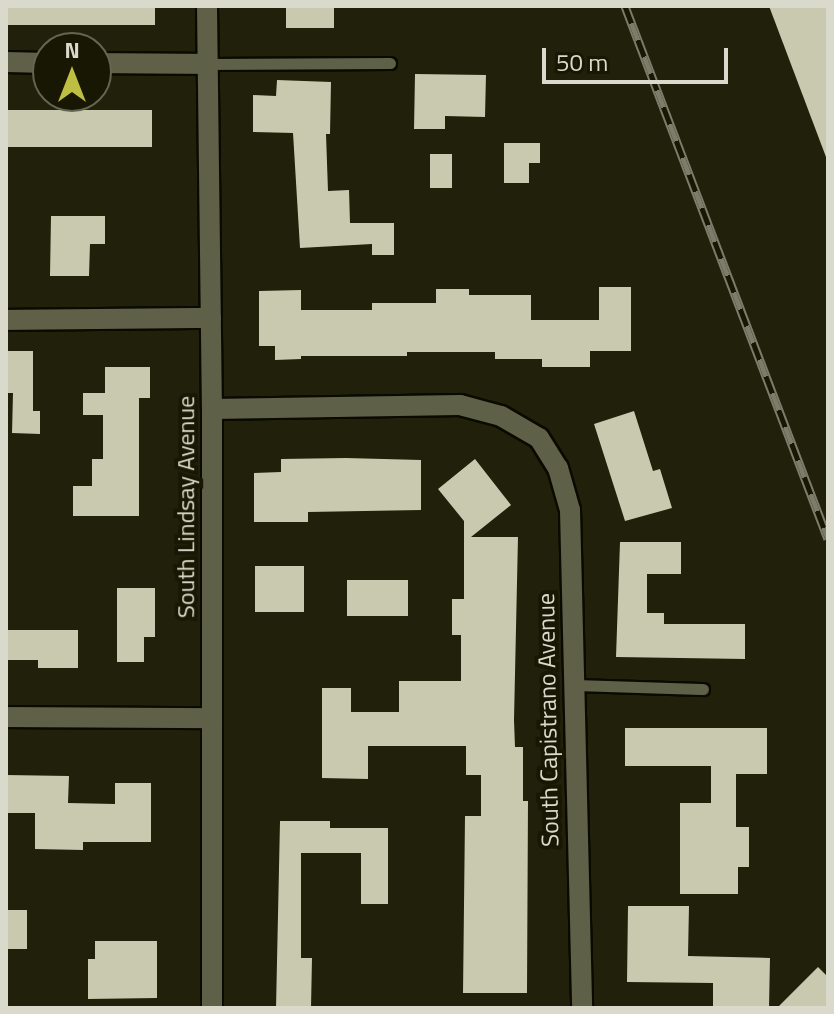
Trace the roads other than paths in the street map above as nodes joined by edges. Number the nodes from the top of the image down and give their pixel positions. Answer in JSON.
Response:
{"nodes":[{"id":1,"x":207,"y":6,"type":"edge"},
{"id":2,"x":6,"y":62,"type":"edge"},
{"id":3,"x":32,"y":63,"type":"edge"},
{"id":4,"x":112,"y":63,"type":"edge"},
{"id":5,"x":390,"y":63,"type":"dead end"},
{"id":6,"x":206,"y":64,"type":"junction"},
{"id":7,"x":211,"y":318,"type":"junction"},
{"id":8,"x":6,"y":320,"type":"edge"},
{"id":9,"x":212,"y":409,"type":"junction"},
{"id":10,"x":573,"y":685,"type":"junction"},
{"id":11,"x":703,"y":689,"type":"dead end"},
{"id":12,"x":6,"y":717,"type":"edge"},
{"id":13,"x":212,"y":718,"type":"junction"},
{"id":14,"x":212,"y":1008,"type":"edge"},
{"id":15,"x":582,"y":1008,"type":"edge"}],
"edges":[{"from":1,"to":6,"type":"street","name":"South Lindsay Avenue"},
{"from":2,"to":3,"type":"street"},
{"from":4,"to":6,"type":"street"},
{"from":5,"to":6,"type":"lane"},
{"from":6,"to":7,"type":"street","name":"South Lindsay Avenue"},
{"from":7,"to":8,"type":"street"},
{"from":7,"to":9,"type":"street","name":"South Lindsay Avenue"},
{"from":9,"to":10,"type":"street","name":"South Capistrano Avenue"},
{"from":9,"to":13,"type":"street","name":"South Lindsay Avenue"},
{"from":10,"to":11,"type":"lane"},
{"from":10,"to":15,"type":"street","name":"South Capistrano Avenue"},
{"from":12,"to":13,"type":"street"},
{"from":13,"to":14,"type":"street","name":"South Lindsay Avenue"}]}
